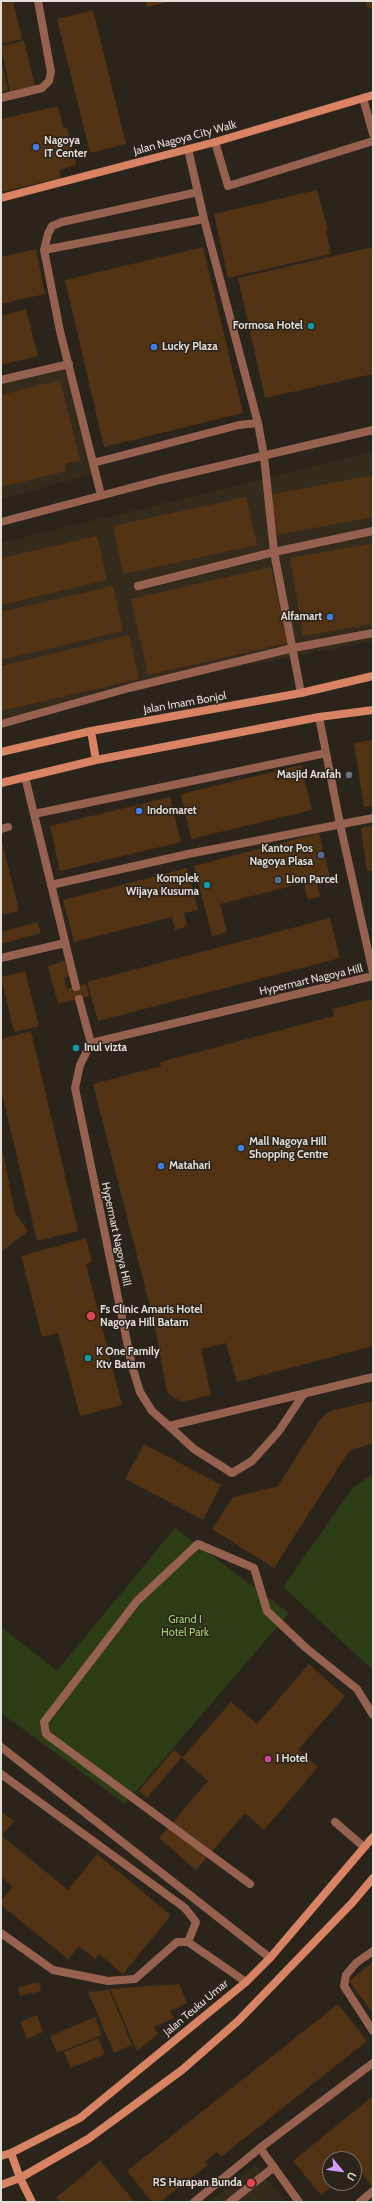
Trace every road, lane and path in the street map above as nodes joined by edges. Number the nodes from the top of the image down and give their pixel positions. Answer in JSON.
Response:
{"nodes":[{"id":1,"x":38,"y":1,"type":"edge"},
{"id":2,"x":373,"y":95,"type":"edge"},
{"id":3,"x":1,"y":98,"type":"edge"},
{"id":4,"x":363,"y":98,"type":"junction"},
{"id":5,"x":373,"y":134,"type":"edge"},
{"id":6,"x":373,"y":140,"type":"edge"},
{"id":7,"x":215,"y":142,"type":"junction"},
{"id":8,"x":188,"y":149,"type":"junction"},
{"id":9,"x":198,"y":192,"type":"junction"},
{"id":10,"x":1,"y":198,"type":"edge"},
{"id":11,"x":204,"y":219,"type":"junction"},
{"id":12,"x":44,"y":250,"type":"junction"},
{"id":13,"x":69,"y":364,"type":"junction"},
{"id":14,"x":1,"y":380,"type":"edge"},
{"id":15,"x":258,"y":423,"type":"junction"},
{"id":16,"x":373,"y":430,"type":"edge"},
{"id":17,"x":264,"y":456,"type":"junction"},
{"id":18,"x":93,"y":463,"type":"junction"},
{"id":19,"x":101,"y":495,"type":"junction"},
{"id":20,"x":1,"y":522,"type":"edge"},
{"id":21,"x":373,"y":532,"type":"edge"},
{"id":22,"x":274,"y":552,"type":"junction"},
{"id":23,"x":138,"y":586,"type":"dead end"},
{"id":24,"x":373,"y":633,"type":"edge"},
{"id":25,"x":293,"y":648,"type":"junction"},
{"id":26,"x":373,"y":676,"type":"edge"},
{"id":27,"x":301,"y":693,"type":"junction"},
{"id":28,"x":373,"y":710,"type":"edge"},
{"id":29,"x":319,"y":716,"type":"junction"},
{"id":30,"x":1,"y":724,"type":"edge"},
{"id":31,"x":90,"y":731,"type":"junction"},
{"id":32,"x":1,"y":752,"type":"edge"},
{"id":33,"x":326,"y":752,"type":"junction"},
{"id":34,"x":96,"y":760,"type":"junction"},
{"id":35,"x":25,"y":777,"type":"junction"},
{"id":36,"x":1,"y":783,"type":"edge"},
{"id":37,"x":34,"y":814,"type":"junction"},
{"id":38,"x":373,"y":818,"type":"edge"},
{"id":39,"x":340,"y":824,"type":"junction"},
{"id":40,"x":51,"y":885,"type":"junction"},
{"id":41,"x":65,"y":943,"type":"junction"},
{"id":42,"x":1,"y":958,"type":"edge"},
{"id":43,"x":373,"y":973,"type":"edge"},
{"id":44,"x":373,"y":976,"type":"edge"},
{"id":45,"x":76,"y":987,"type":"dead end"},
{"id":46,"x":79,"y":999,"type":"dead end"},
{"id":47,"x":92,"y":1043,"type":"junction"},
{"id":48,"x":373,"y":1377,"type":"edge"},
{"id":49,"x":303,"y":1395,"type":"junction"},
{"id":50,"x":169,"y":1426,"type":"junction"},
{"id":51,"x":373,"y":1715,"type":"edge"},
{"id":52,"x":1,"y":1747,"type":"edge"},
{"id":53,"x":1,"y":1774,"type":"edge"},
{"id":54,"x":335,"y":1822,"type":"dead end"},
{"id":55,"x":373,"y":1837,"type":"edge"},
{"id":56,"x":364,"y":1847,"type":"junction"},
{"id":57,"x":373,"y":1878,"type":"edge"},
{"id":58,"x":250,"y":1884,"type":"dead end"},
{"id":59,"x":1,"y":1933,"type":"edge"},
{"id":60,"x":188,"y":1942,"type":"junction"},
{"id":61,"x":373,"y":1951,"type":"edge"},
{"id":62,"x":270,"y":1958,"type":"junction"},
{"id":63,"x":246,"y":1982,"type":"junction"},
{"id":64,"x":373,"y":2031,"type":"edge"},
{"id":65,"x":373,"y":2063,"type":"edge"},
{"id":66,"x":260,"y":2148,"type":"junction"},
{"id":67,"x":11,"y":2153,"type":"junction"},
{"id":68,"x":1,"y":2156,"type":"edge"},
{"id":69,"x":274,"y":2167,"type":"junction"},
{"id":70,"x":20,"y":2178,"type":"junction"},
{"id":71,"x":1,"y":2186,"type":"edge"},
{"id":72,"x":373,"y":2191,"type":"edge"},
{"id":73,"x":32,"y":2202,"type":"edge"},
{"id":74,"x":194,"y":2202,"type":"edge"},
{"id":75,"x":230,"y":2202,"type":"edge"},
{"id":76,"x":299,"y":2202,"type":"edge"},
{"id":77,"x":360,"y":2202,"type":"edge"}],
"edges":[{"from":1,"to":3,"type":"street"},
{"from":2,"to":4,"type":"main road","name":"Jalan Nagoya City Walk"},
{"from":4,"to":5,"type":"street"},
{"from":4,"to":7,"type":"main road","name":"Jalan Nagoya City Walk"},
{"from":6,"to":7,"type":"street"},
{"from":7,"to":8,"type":"main road","name":"Jalan Nagoya City Walk"},
{"from":8,"to":9,"type":"street"},
{"from":8,"to":10,"type":"main road","name":"Jalan Nagoya City Walk"},
{"from":9,"to":11,"type":"street"},
{"from":9,"to":12,"type":"street"},
{"from":11,"to":12,"type":"street"},
{"from":11,"to":15,"type":"street"},
{"from":12,"to":13,"type":"street"},
{"from":13,"to":14,"type":"street"},
{"from":13,"to":18,"type":"street"},
{"from":15,"to":17,"type":"street"},
{"from":15,"to":18,"type":"street"},
{"from":16,"to":17,"type":"street"},
{"from":17,"to":19,"type":"street"},
{"from":17,"to":22,"type":"street"},
{"from":18,"to":19,"type":"street"},
{"from":19,"to":20,"type":"street"},
{"from":21,"to":22,"type":"street"},
{"from":22,"to":23,"type":"street"},
{"from":22,"to":25,"type":"street"},
{"from":24,"to":25,"type":"street"},
{"from":25,"to":27,"type":"street"},
{"from":25,"to":30,"type":"street"},
{"from":26,"to":27,"type":"main road","name":"Jalan Imam Bonjol"},
{"from":27,"to":31,"type":"main road","name":"Jalan Imam Bonjol"},
{"from":28,"to":29,"type":"main road"},
{"from":29,"to":33,"type":"street","name":"Hypermart Nagoya Hill"},
{"from":29,"to":34,"type":"main road"},
{"from":31,"to":32,"type":"main road","name":"Jalan Imam Bonjol"},
{"from":31,"to":34,"type":"main road"},
{"from":33,"to":37,"type":"street"},
{"from":33,"to":39,"type":"street","name":"Hypermart Nagoya Hill"},
{"from":34,"to":35,"type":"main road"},
{"from":35,"to":36,"type":"main road"},
{"from":35,"to":37,"type":"street"},
{"from":37,"to":40,"type":"street"},
{"from":38,"to":39,"type":"street"},
{"from":39,"to":40,"type":"street"},
{"from":39,"to":43,"type":"street","name":"Hypermart Nagoya Hill"},
{"from":40,"to":41,"type":"street"},
{"from":41,"to":42,"type":"street"},
{"from":41,"to":45,"type":"street"},
{"from":44,"to":47,"type":"street","name":"Hypermart Nagoya Hill"},
{"from":46,"to":47,"type":"street"},
{"from":47,"to":50,"type":"street","name":"Hypermart Nagoya Hill"},
{"from":48,"to":49,"type":"street"},
{"from":49,"to":50,"type":"street"},
{"from":49,"to":50,"type":"street","name":"Hypermart Nagoya Hill"},
{"from":51,"to":58,"type":"street"},
{"from":52,"to":62,"type":"street"},
{"from":53,"to":60,"type":"street"},
{"from":54,"to":56,"type":"street"},
{"from":55,"to":56,"type":"main road","name":"Jalan Teuku Umar"},
{"from":56,"to":62,"type":"main road","name":"Jalan Teuku Umar"},
{"from":57,"to":70,"type":"main road"},
{"from":59,"to":60,"type":"street"},
{"from":60,"to":63,"type":"street"},
{"from":61,"to":64,"type":"street"},
{"from":62,"to":63,"type":"main road","name":"Jalan Teuku Umar"},
{"from":63,"to":67,"type":"main road","name":"Jalan Teuku Umar"},
{"from":65,"to":66,"type":"street"},
{"from":66,"to":69,"type":"street"},
{"from":66,"to":74,"type":"street"},
{"from":67,"to":68,"type":"main road","name":"Jalan Teuku Umar"},
{"from":67,"to":70,"type":"main road"},
{"from":69,"to":75,"type":"street"},
{"from":69,"to":76,"type":"street"},
{"from":70,"to":71,"type":"main road"},
{"from":70,"to":73,"type":"main road"},
{"from":72,"to":77,"type":"street"}]}
